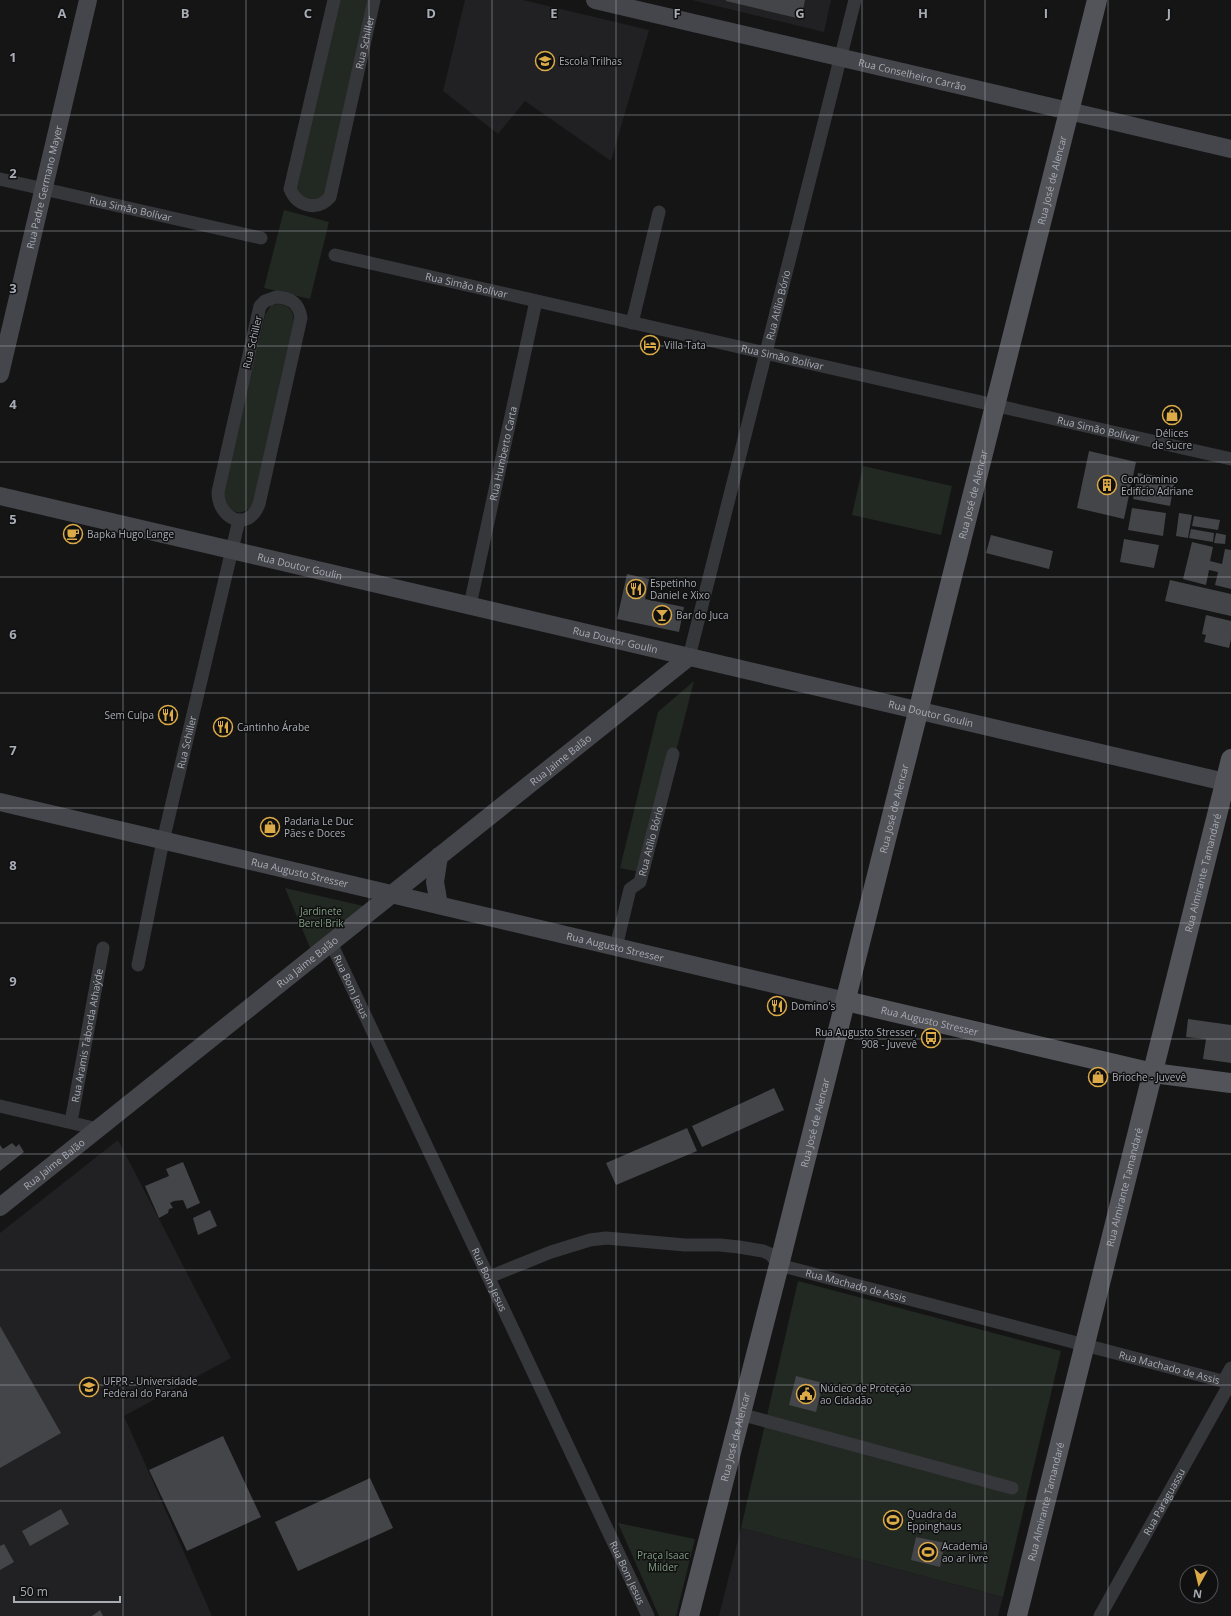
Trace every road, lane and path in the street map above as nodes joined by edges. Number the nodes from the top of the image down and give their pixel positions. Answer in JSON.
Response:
{"nodes":[{"id":1,"x":88,"y":0,"type":"edge"},
{"id":2,"x":334,"y":0,"type":"edge"},
{"id":3,"x":374,"y":0,"type":"edge"},
{"id":4,"x":595,"y":0,"type":"edge"},
{"id":5,"x":855,"y":0,"type":"edge"},
{"id":6,"x":1097,"y":0,"type":"edge"},
{"id":7,"x":840,"y":58,"type":"junction"},
{"id":8,"x":1069,"y":111,"type":"junction"},
{"id":9,"x":1231,"y":149,"type":"edge"},
{"id":10,"x":0,"y":179,"type":"edge"},
{"id":11,"x":44,"y":189,"type":"junction"},
{"id":12,"x":659,"y":212,"type":"dead end"},
{"id":13,"x":261,"y":238,"type":"dead end"},
{"id":14,"x":335,"y":255,"type":"dead end"},
{"id":15,"x":536,"y":301,"type":"junction"},
{"id":16,"x":632,"y":323,"type":"junction"},
{"id":17,"x":766,"y":353,"type":"junction"},
{"id":18,"x":0,"y":374,"type":"edge"},
{"id":19,"x":995,"y":405,"type":"junction"},
{"id":20,"x":1231,"y":458,"type":"edge"},
{"id":21,"x":0,"y":496,"type":"edge"},
{"id":22,"x":239,"y":520,"type":"junction"},
{"id":23,"x":232,"y":550,"type":"junction"},
{"id":24,"x":470,"y":605,"type":"junction"},
{"id":25,"x":689,"y":657,"type":"junction"},
{"id":26,"x":918,"y":710,"type":"junction"},
{"id":27,"x":673,"y":754,"type":"dead end"},
{"id":28,"x":1231,"y":759,"type":"edge"},
{"id":29,"x":1228,"y":782,"type":"edge"},
{"id":30,"x":0,"y":802,"type":"edge"},
{"id":31,"x":163,"y":841,"type":"junction"},
{"id":32,"x":440,"y":856,"type":"junction"},
{"id":33,"x":392,"y":894,"type":"junction"},
{"id":34,"x":439,"y":905,"type":"junction"},
{"id":35,"x":331,"y":943,"type":"junction"},
{"id":36,"x":616,"y":947,"type":"junction"},
{"id":37,"x":102,"y":948,"type":"dead end"},
{"id":38,"x":138,"y":965,"type":"dead end"},
{"id":39,"x":846,"y":1001,"type":"junction"},
{"id":40,"x":1153,"y":1073,"type":"junction"},
{"id":41,"x":1231,"y":1083,"type":"edge"},
{"id":42,"x":0,"y":1106,"type":"edge"},
{"id":43,"x":71,"y":1122,"type":"junction"},
{"id":44,"x":98,"y":1129,"type":"junction"},
{"id":45,"x":0,"y":1207,"type":"edge"},
{"id":46,"x":779,"y":1265,"type":"junction"},
{"id":47,"x":489,"y":1277,"type":"junction"},
{"id":48,"x":1085,"y":1345,"type":"junction"},
{"id":49,"x":1231,"y":1368,"type":"edge"},
{"id":50,"x":1228,"y":1386,"type":"edge"},
{"id":51,"x":740,"y":1414,"type":"junction"},
{"id":52,"x":1012,"y":1488,"type":"dead end"},
{"id":53,"x":648,"y":1616,"type":"edge"},
{"id":54,"x":689,"y":1616,"type":"edge"},
{"id":55,"x":1018,"y":1616,"type":"edge"},
{"id":56,"x":1100,"y":1616,"type":"edge"}],
"edges":[{"from":1,"to":11,"type":"street","name":"Rua Padre Germano Mayer"},
{"from":2,"to":3,"type":"street","name":"Rua Schiller"},
{"from":4,"to":7,"type":"street","name":"Rua Conselheiro Carrão"},
{"from":5,"to":7,"type":"street","name":"Rua Atílio Bório"},
{"from":6,"to":8,"type":"main road","name":"Rua José de Alencar"},
{"from":7,"to":8,"type":"street","name":"Rua Conselheiro Carrão"},
{"from":7,"to":17,"type":"street","name":"Rua Atílio Bório"},
{"from":8,"to":9,"type":"street","name":"Rua Conselheiro Carrão"},
{"from":8,"to":19,"type":"main road","name":"Rua José de Alencar"},
{"from":10,"to":11,"type":"street","name":"Rua Simão Bolívar"},
{"from":11,"to":13,"type":"street","name":"Rua Simão Bolívar"},
{"from":11,"to":18,"type":"street","name":"Rua Padre Germano Mayer"},
{"from":12,"to":16,"type":"street"},
{"from":14,"to":15,"type":"street","name":"Rua Simão Bolívar"},
{"from":15,"to":16,"type":"street","name":"Rua Simão Bolívar"},
{"from":15,"to":24,"type":"street","name":"Rua Humberto Carta"},
{"from":16,"to":17,"type":"street","name":"Rua Simão Bolívar"},
{"from":17,"to":19,"type":"street","name":"Rua Simão Bolívar"},
{"from":17,"to":25,"type":"street","name":"Rua Atílio Bório"},
{"from":19,"to":20,"type":"street","name":"Rua Simão Bolívar"},
{"from":19,"to":26,"type":"main road","name":"Rua José de Alencar"},
{"from":21,"to":23,"type":"street","name":"Rua Doutor Goulin"},
{"from":22,"to":22,"type":"street","name":"Rua Schiller"},
{"from":22,"to":23,"type":"street","name":"Rua Schiller"},
{"from":23,"to":24,"type":"street","name":"Rua Doutor Goulin"},
{"from":23,"to":31,"type":"street","name":"Rua Schiller"},
{"from":24,"to":25,"type":"street","name":"Rua Doutor Goulin"},
{"from":25,"to":26,"type":"street","name":"Rua Doutor Goulin"},
{"from":25,"to":32,"type":"street","name":"Rua Jaime Balão"},
{"from":26,"to":29,"type":"street","name":"Rua Doutor Goulin"},
{"from":26,"to":39,"type":"main road","name":"Rua José de Alencar"},
{"from":27,"to":36,"type":"street","name":"Rua Atílio Bório"},
{"from":28,"to":29,"type":"main road","name":"Rua Almirante Tamandaré"},
{"from":29,"to":40,"type":"main road","name":"Rua Almirante Tamandaré"},
{"from":30,"to":31,"type":"street","name":"Rua Augusto Stresser"},
{"from":31,"to":33,"type":"street","name":"Rua Augusto Stresser"},
{"from":31,"to":38,"type":"street","name":"Rua Schiller"},
{"from":32,"to":33,"type":"street","name":"Rua Jaime Balão"},
{"from":32,"to":34,"type":"street"},
{"from":33,"to":34,"type":"street","name":"Rua Augusto Stresser"},
{"from":33,"to":35,"type":"street","name":"Rua Jaime Balão"},
{"from":34,"to":36,"type":"street","name":"Rua Augusto Stresser"},
{"from":35,"to":44,"type":"street","name":"Rua Jaime Balão"},
{"from":35,"to":47,"type":"street","name":"Rua Bom Jesus"},
{"from":36,"to":39,"type":"street","name":"Rua Augusto Stresser"},
{"from":37,"to":43,"type":"street","name":"Rua Aramis Taborda Athaýde"},
{"from":39,"to":40,"type":"main road","name":"Rua Augusto Stresser"},
{"from":39,"to":46,"type":"main road","name":"Rua José de Alencar"},
{"from":40,"to":41,"type":"main road","name":"Rua Augusto Stresser"},
{"from":40,"to":48,"type":"main road","name":"Rua Almirante Tamandaré"},
{"from":42,"to":43,"type":"street"},
{"from":43,"to":44,"type":"street"},
{"from":44,"to":45,"type":"street","name":"Rua Jaime Balão"},
{"from":46,"to":47,"type":"street","name":"Rua Machado de Assis"},
{"from":46,"to":48,"type":"street","name":"Rua Machado de Assis"},
{"from":46,"to":51,"type":"main road","name":"Rua José de Alencar"},
{"from":47,"to":53,"type":"street","name":"Rua Bom Jesus"},
{"from":48,"to":50,"type":"street","name":"Rua Machado de Assis"},
{"from":48,"to":55,"type":"main road","name":"Rua Almirante Tamandaré"},
{"from":49,"to":50,"type":"street","name":"Rua Paraguassu"},
{"from":50,"to":56,"type":"street","name":"Rua Paraguassu"},
{"from":51,"to":52,"type":"street"},
{"from":51,"to":54,"type":"main road","name":"Rua José de Alencar"}]}
